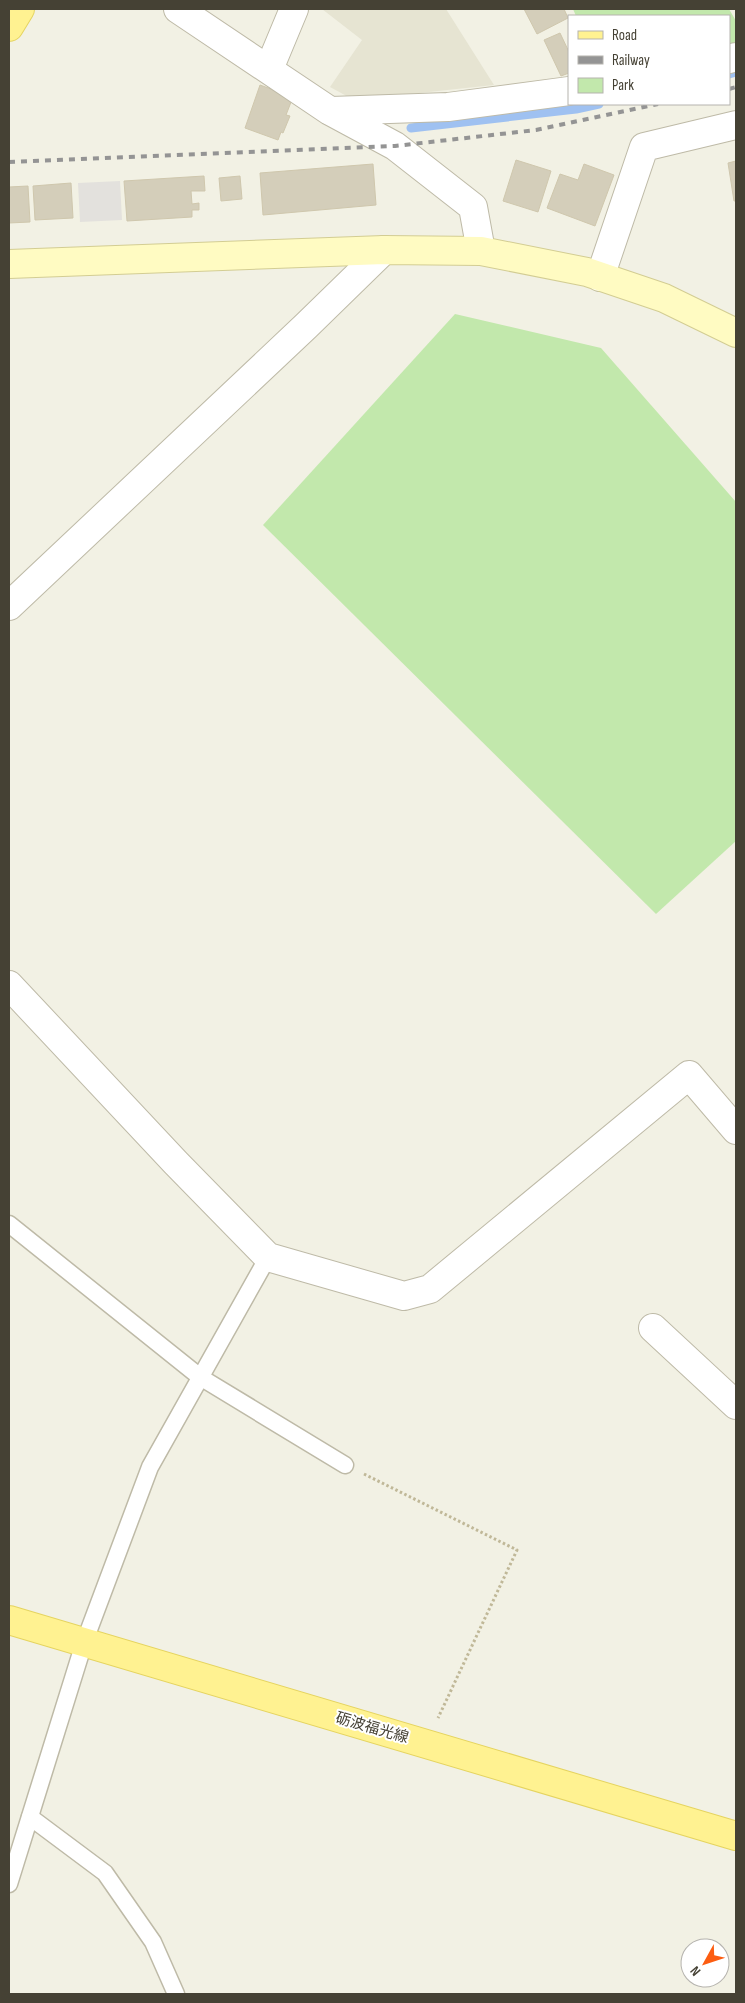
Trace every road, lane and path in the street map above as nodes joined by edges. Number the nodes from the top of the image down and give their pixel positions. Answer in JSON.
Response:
{"nodes":[{"id":1,"x":20,"y":9,"type":"edge"},
{"id":2,"x":178,"y":9,"type":"edge"},
{"id":3,"x":294,"y":9,"type":"edge"},
{"id":4,"x":9,"y":27,"type":"edge"},
{"id":5,"x":268,"y":69,"type":"junction"},
{"id":6,"x":568,"y":91,"type":"edge"},
{"id":7,"x":330,"y":111,"type":"junction"},
{"id":8,"x":736,"y":125,"type":"edge"},
{"id":9,"x":384,"y":250,"type":"junction"},
{"id":10,"x":481,"y":251,"type":"junction"},
{"id":11,"x":9,"y":264,"type":"edge"},
{"id":12,"x":600,"y":277,"type":"junction"},
{"id":13,"x":736,"y":334,"type":"edge"},
{"id":14,"x":9,"y":606,"type":"edge"},
{"id":15,"x":9,"y":985,"type":"edge"},
{"id":16,"x":736,"y":1130,"type":"edge"},
{"id":17,"x":9,"y":1224,"type":"edge"},
{"id":18,"x":268,"y":1257,"type":"junction"},
{"id":19,"x":653,"y":1328,"type":"dead end"},
{"id":20,"x":200,"y":1378,"type":"junction"},
{"id":21,"x":736,"y":1405,"type":"edge"},
{"id":22,"x":346,"y":1465,"type":"joint"},
{"id":23,"x":9,"y":1620,"type":"edge"},
{"id":24,"x":84,"y":1643,"type":"junction"},
{"id":25,"x":426,"y":1744,"type":"junction"},
{"id":26,"x":30,"y":1817,"type":"junction"},
{"id":27,"x":736,"y":1836,"type":"edge"},
{"id":28,"x":9,"y":1884,"type":"edge"},
{"id":29,"x":176,"y":1994,"type":"edge"}],
"edges":[{"from":1,"to":4,"type":"main road"},
{"from":2,"to":5,"type":"street"},
{"from":3,"to":5,"type":"street"},
{"from":5,"to":7,"type":"street"},
{"from":6,"to":7,"type":"street"},
{"from":7,"to":10,"type":"street"},
{"from":8,"to":12,"type":"street"},
{"from":9,"to":10,"type":"street"},
{"from":9,"to":11,"type":"street"},
{"from":9,"to":14,"type":"street"},
{"from":10,"to":12,"type":"street"},
{"from":12,"to":13,"type":"street"},
{"from":15,"to":18,"type":"street"},
{"from":16,"to":18,"type":"street"},
{"from":17,"to":20,"type":"lane"},
{"from":18,"to":20,"type":"lane"},
{"from":19,"to":21,"type":"street"},
{"from":20,"to":22,"type":"lane"},
{"from":20,"to":24,"type":"lane"},
{"from":22,"to":25,"type":"path"},
{"from":23,"to":24,"type":"main road","name":"砺波福光線"},
{"from":24,"to":25,"type":"main road","name":"砺波福光線"},
{"from":24,"to":26,"type":"lane"},
{"from":25,"to":27,"type":"main road","name":"砺波福光線"},
{"from":26,"to":28,"type":"lane"},
{"from":26,"to":29,"type":"lane"}]}
